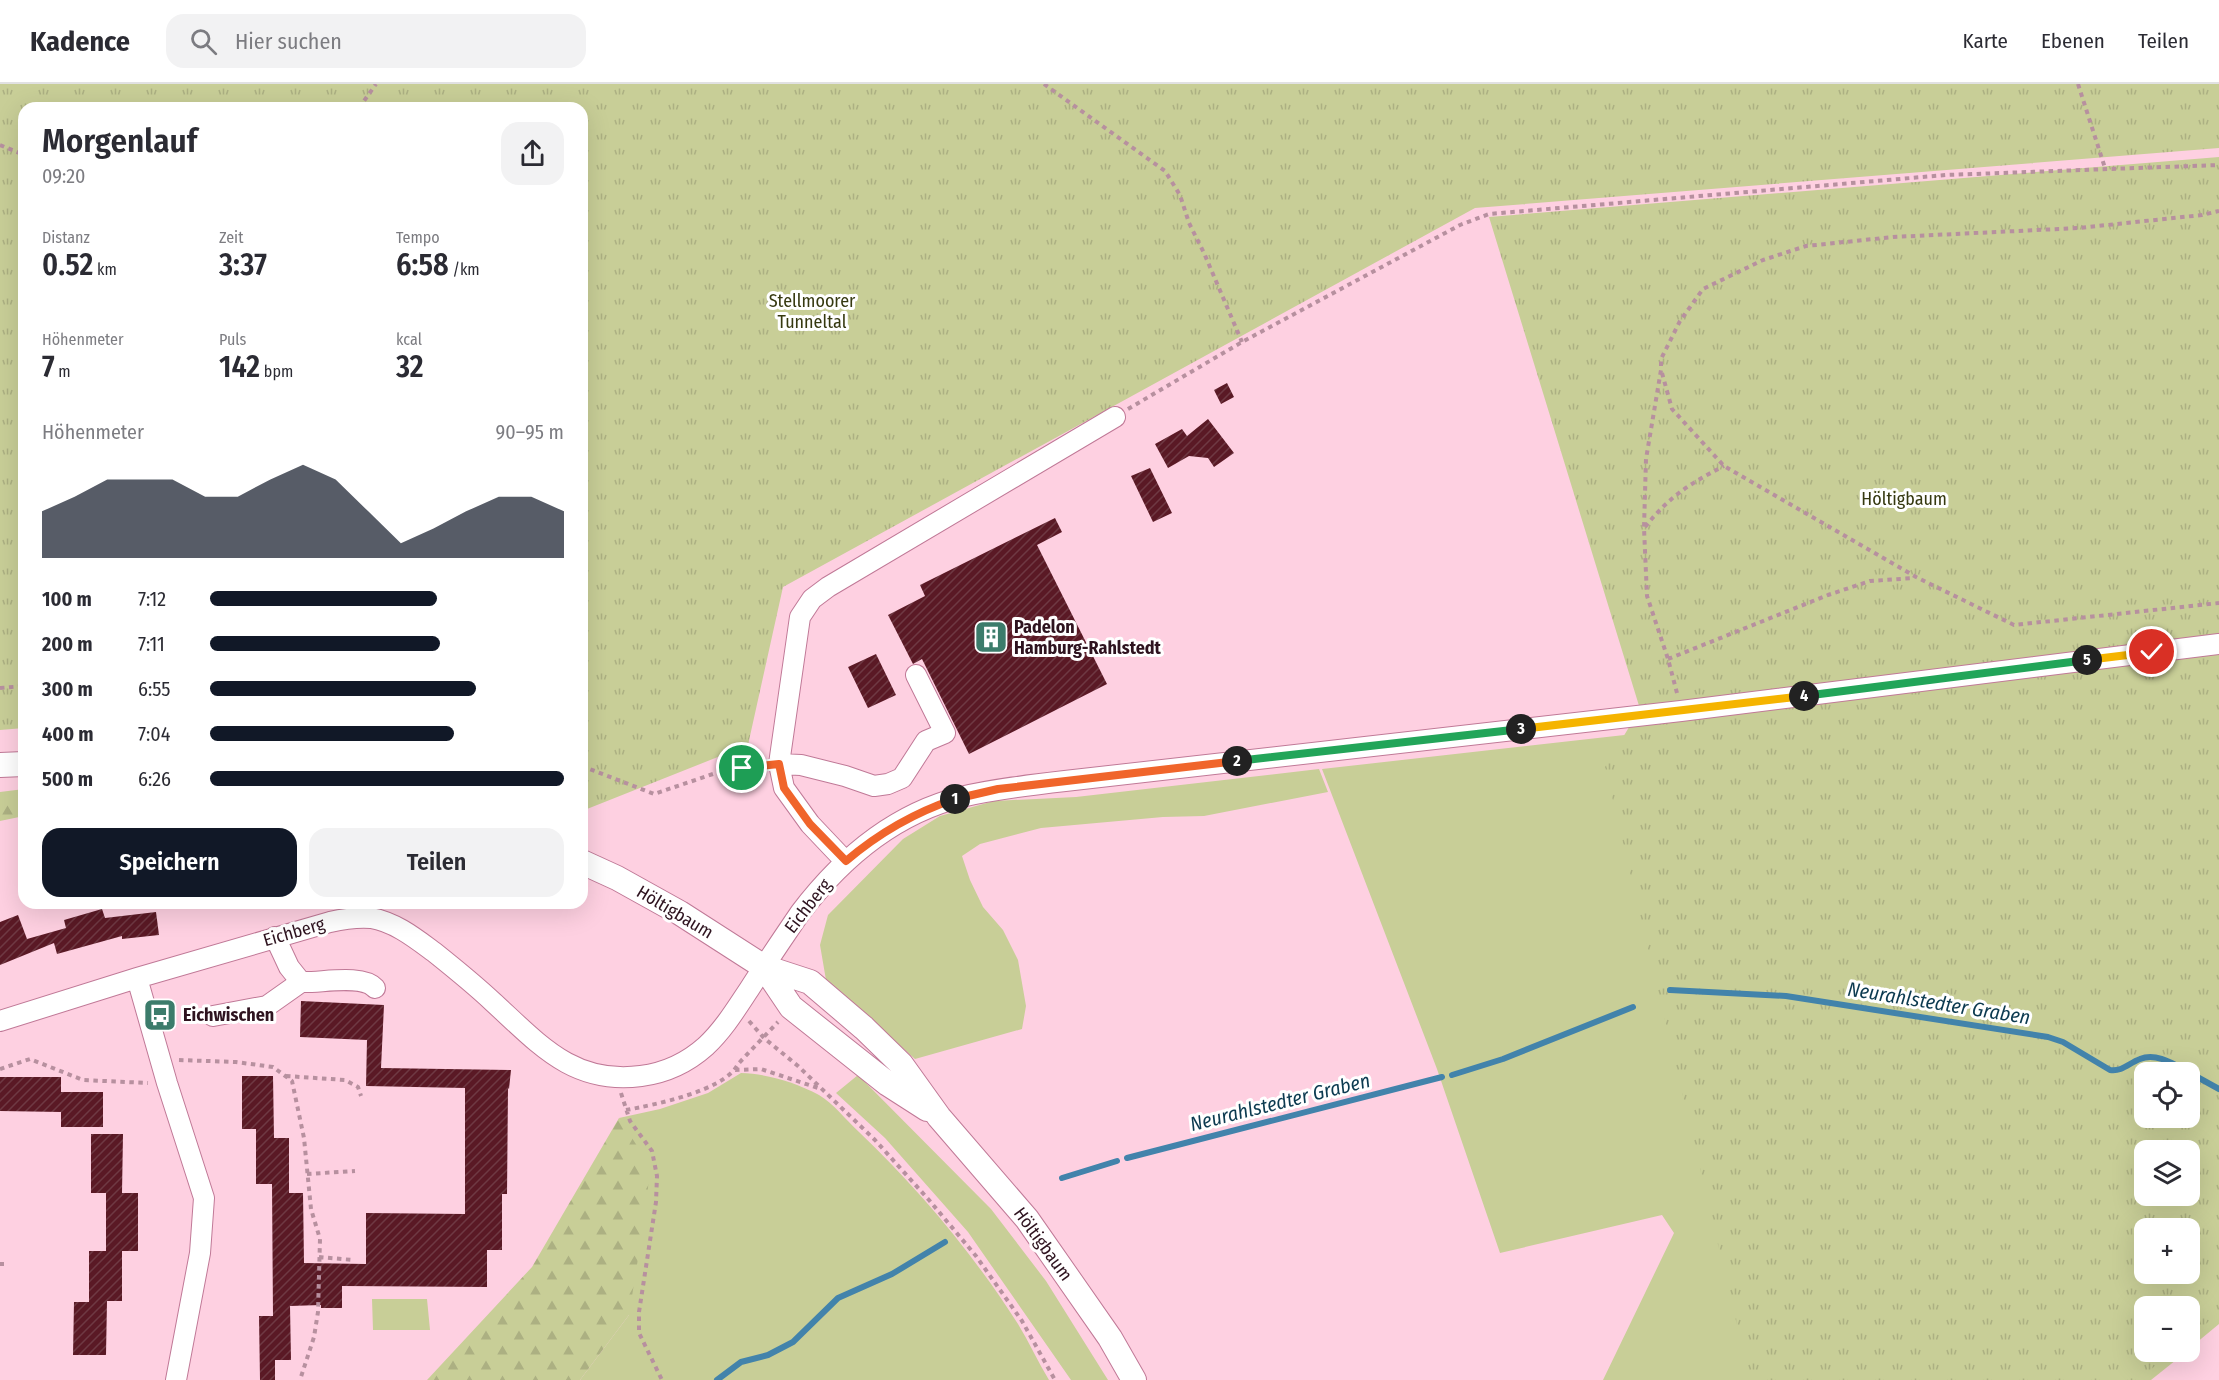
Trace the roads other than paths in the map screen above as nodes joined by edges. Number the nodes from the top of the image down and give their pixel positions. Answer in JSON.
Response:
{"nodes":[{"id":1,"x":1115,"y":417,"type":"road end"},
{"id":2,"x":2219,"y":644,"type":"edge"},
{"id":3,"x":916,"y":675,"type":"dead end"},
{"id":4,"x":18,"y":764,"type":"edge"},
{"id":5,"x":779,"y":764,"type":"junction"},
{"id":6,"x":0,"y":765,"type":"edge"},
{"id":7,"x":846,"y":861,"type":"junction"},
{"id":8,"x":588,"y":865,"type":"edge"},
{"id":9,"x":275,"y":937,"type":"junction"},
{"id":10,"x":764,"y":967,"type":"junction"},
{"id":11,"x":137,"y":978,"type":"junction"},
{"id":12,"x":301,"y":982,"type":"junction"},
{"id":13,"x":375,"y":988,"type":"dead end"},
{"id":14,"x":213,"y":1016,"type":"dead end"},
{"id":15,"x":0,"y":1021,"type":"edge"},
{"id":16,"x":939,"y":1117,"type":"junction"},
{"id":17,"x":176,"y":1380,"type":"edge"},
{"id":18,"x":1134,"y":1380,"type":"edge"}],
"edges":[{"from":1,"to":5,"type":"street"},
{"from":2,"to":7,"type":"street","name":"Eichberg"},
{"from":3,"to":5,"type":"street"},
{"from":4,"to":6,"type":"main road"},
{"from":5,"to":7,"type":"street"},
{"from":7,"to":10,"type":"street","name":"Eichberg"},
{"from":8,"to":10,"type":"main road","name":"Höltigbaum"},
{"from":9,"to":10,"type":"street","name":"Eichberg"},
{"from":9,"to":11,"type":"street","name":"Eichberg"},
{"from":9,"to":12,"type":"street"},
{"from":10,"to":16,"type":"main road","name":"Höltigbaum"},
{"from":10,"to":16,"type":"main road","name":"Höltigbaum"},
{"from":11,"to":15,"type":"street","name":"Eichberg"},
{"from":11,"to":17,"type":"street"},
{"from":12,"to":13,"type":"street"},
{"from":12,"to":14,"type":"street"},
{"from":16,"to":18,"type":"main road","name":"Höltigbaum"}]}
